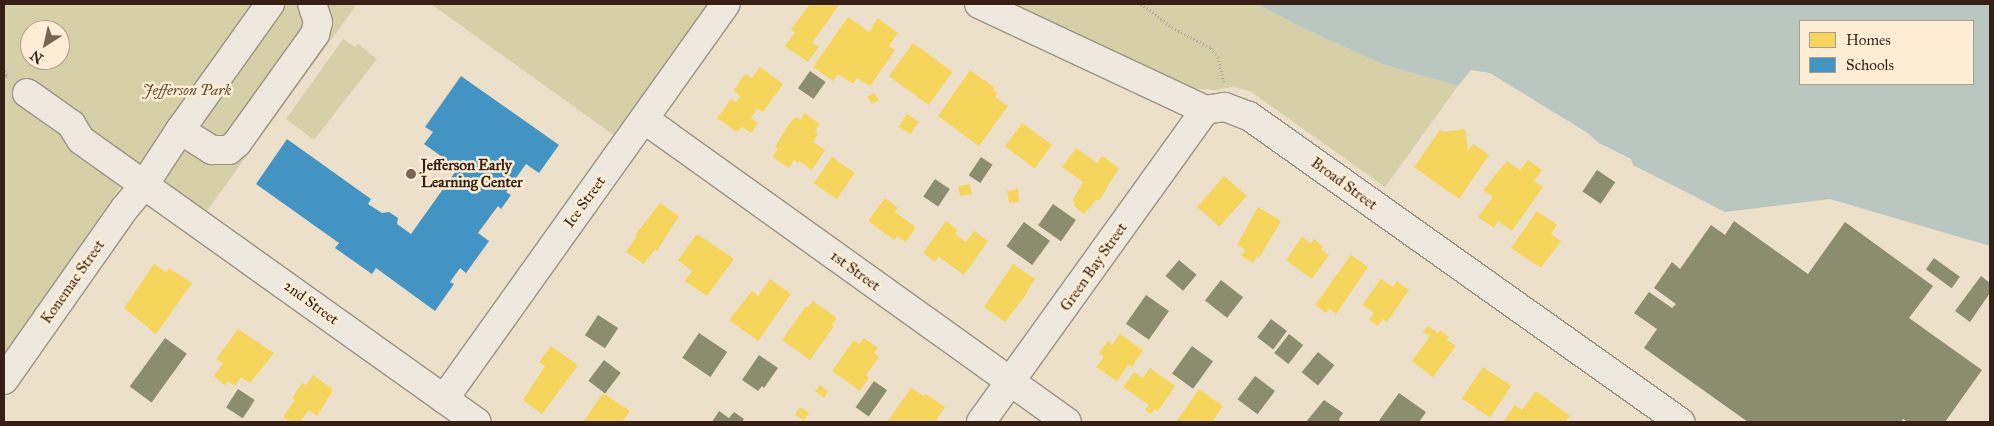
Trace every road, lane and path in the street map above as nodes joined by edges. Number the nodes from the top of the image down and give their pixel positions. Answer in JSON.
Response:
{"nodes":[{"id":1,"x":270,"y":4,"type":"edge"},
{"id":2,"x":312,"y":4,"type":"edge"},
{"id":3,"x":726,"y":4,"type":"edge"},
{"id":4,"x":979,"y":4,"type":"edge"},
{"id":5,"x":1141,"y":4,"type":"edge"},
{"id":6,"x":4,"y":71,"type":"edge"},
{"id":7,"x":4,"y":77,"type":"edge"},
{"id":8,"x":1225,"y":87,"type":"dead end"},
{"id":9,"x":27,"y":93,"type":"dead end"},
{"id":10,"x":1206,"y":110,"type":"junction"},
{"id":11,"x":644,"y":119,"type":"junction"},
{"id":12,"x":180,"y":130,"type":"junction"},
{"id":13,"x":144,"y":185,"type":"junction"},
{"id":14,"x":4,"y":380,"type":"edge"},
{"id":15,"x":1010,"y":382,"type":"junction"},
{"id":16,"x":444,"y":399,"type":"junction"},
{"id":17,"x":477,"y":422,"type":"edge"},
{"id":18,"x":981,"y":422,"type":"edge"},
{"id":19,"x":1067,"y":422,"type":"edge"},
{"id":20,"x":1680,"y":422,"type":"edge"}],
"edges":[{"from":1,"to":12,"type":"street","name":"Konemac Street"},
{"from":2,"to":12,"type":"street"},
{"from":3,"to":11,"type":"street","name":"Ice Street"},
{"from":4,"to":10,"type":"street","name":"Broad Street"},
{"from":5,"to":8,"type":"path"},
{"from":6,"to":7,"type":"path"},
{"from":9,"to":13,"type":"street","name":"2nd Street"},
{"from":10,"to":15,"type":"street","name":"Green Bay Street"},
{"from":10,"to":20,"type":"street","name":"Broad Street"},
{"from":11,"to":15,"type":"street","name":"1st Street"},
{"from":11,"to":16,"type":"street","name":"Ice Street"},
{"from":12,"to":13,"type":"street","name":"Konemac Street"},
{"from":13,"to":14,"type":"street","name":"Konemac Street"},
{"from":13,"to":16,"type":"street","name":"2nd Street"},
{"from":15,"to":18,"type":"street","name":"Green Bay Street"},
{"from":15,"to":19,"type":"street","name":"1st Street"},
{"from":16,"to":17,"type":"street","name":"2nd Street"}]}
